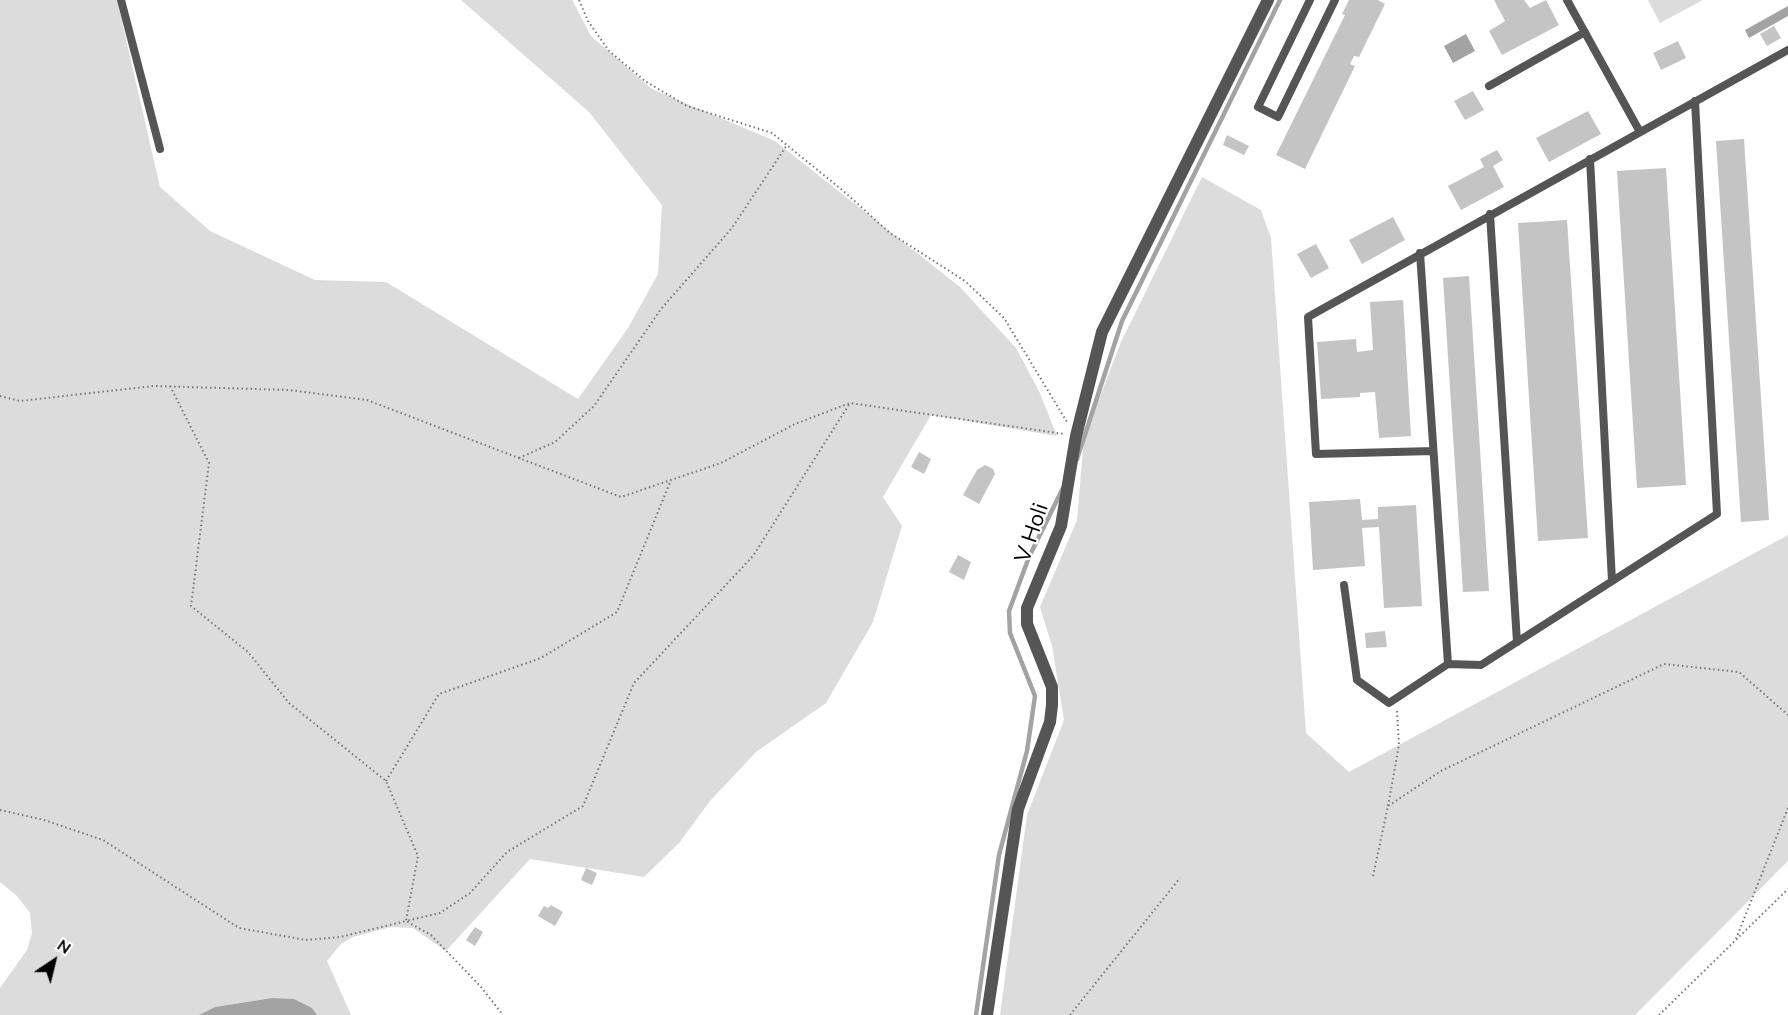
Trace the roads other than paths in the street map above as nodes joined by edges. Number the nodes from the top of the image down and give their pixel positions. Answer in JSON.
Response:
{"nodes":[{"id":1,"x":121,"y":0,"type":"edge"},
{"id":2,"x":1268,"y":0,"type":"edge"},
{"id":3,"x":1310,"y":0,"type":"edge"},
{"id":4,"x":1335,"y":0,"type":"edge"},
{"id":5,"x":1567,"y":0,"type":"edge"},
{"id":6,"x":1585,"y":32,"type":"junction"},
{"id":7,"x":1788,"y":50,"type":"edge"},
{"id":8,"x":1489,"y":86,"type":"dead end"},
{"id":9,"x":1695,"y":101,"type":"junction"},
{"id":10,"x":1640,"y":132,"type":"junction"},
{"id":11,"x":160,"y":149,"type":"dead end"},
{"id":12,"x":1590,"y":159,"type":"junction"},
{"id":13,"x":1490,"y":214,"type":"junction"},
{"id":14,"x":1420,"y":253,"type":"junction"},
{"id":15,"x":1433,"y":451,"type":"junction"},
{"id":16,"x":1612,"y":581,"type":"junction"},
{"id":17,"x":1344,"y":585,"type":"dead end"},
{"id":18,"x":1517,"y":642,"type":"junction"},
{"id":19,"x":1448,"y":664,"type":"junction"},
{"id":20,"x":987,"y":1015,"type":"edge"}],
"edges":[{"from":1,"to":11,"type":"lane"},
{"from":2,"to":20,"type":"street","name":"V Holi"},
{"from":3,"to":4,"type":"lane"},
{"from":5,"to":6,"type":"lane"},
{"from":6,"to":8,"type":"lane"},
{"from":6,"to":10,"type":"lane"},
{"from":7,"to":9,"type":"lane"},
{"from":9,"to":10,"type":"lane"},
{"from":9,"to":16,"type":"lane"},
{"from":10,"to":12,"type":"lane"},
{"from":12,"to":13,"type":"lane"},
{"from":12,"to":16,"type":"lane"},
{"from":13,"to":14,"type":"lane"},
{"from":13,"to":18,"type":"lane"},
{"from":14,"to":15,"type":"lane"},
{"from":14,"to":15,"type":"lane"},
{"from":15,"to":19,"type":"lane"},
{"from":16,"to":18,"type":"lane"},
{"from":17,"to":19,"type":"lane"},
{"from":18,"to":19,"type":"lane"}]}
